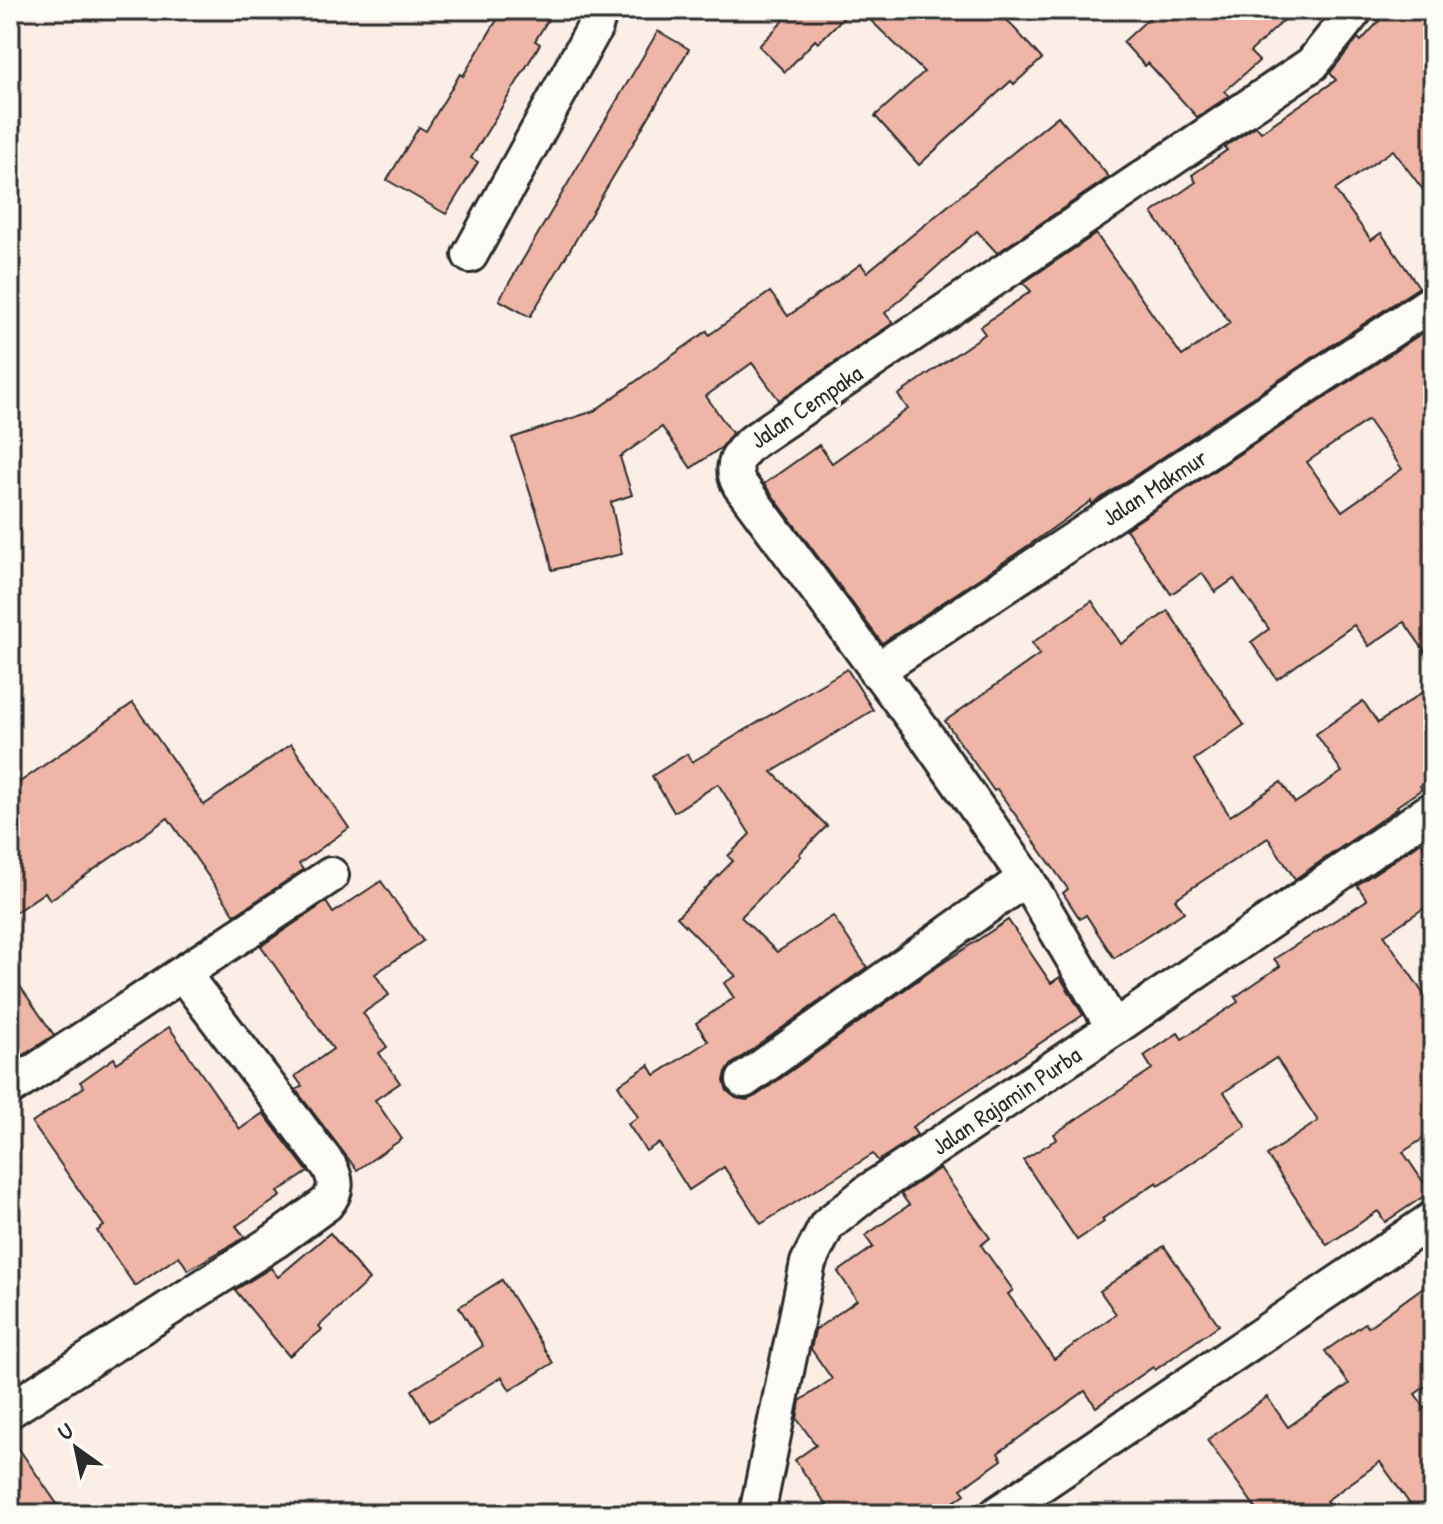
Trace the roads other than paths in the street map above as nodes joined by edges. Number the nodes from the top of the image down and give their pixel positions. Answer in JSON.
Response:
{"nodes":[{"id":1,"x":600,"y":10,"type":"edge"},
{"id":2,"x":1355,"y":10,"type":"edge"},
{"id":3,"x":470,"y":255,"type":"dead end"},
{"id":4,"x":1433,"y":302,"type":"edge"},
{"id":5,"x":876,"y":671,"type":"junction"},
{"id":6,"x":1433,"y":809,"type":"edge"},
{"id":7,"x":331,"y":875,"type":"dead end"},
{"id":8,"x":1026,"y":878,"type":"junction"},
{"id":9,"x":183,"y":974,"type":"junction"},
{"id":10,"x":1114,"y":1028,"type":"junction"},
{"id":11,"x":744,"y":1080,"type":"dead end"},
{"id":12,"x":10,"y":1088,"type":"edge"},
{"id":13,"x":1433,"y":1219,"type":"edge"},
{"id":14,"x":10,"y":1410,"type":"edge"},
{"id":15,"x":757,"y":1514,"type":"edge"},
{"id":16,"x":997,"y":1514,"type":"edge"}],
"edges":[{"from":1,"to":3,"type":"street"},
{"from":2,"to":5,"type":"street","name":"Jalan Cempaka"},
{"from":4,"to":5,"type":"street","name":"Jalan Makmur"},
{"from":5,"to":8,"type":"street","name":"Jalan Cempaka"},
{"from":6,"to":10,"type":"street","name":"Jalan Rajamin Purba"},
{"from":7,"to":9,"type":"street"},
{"from":8,"to":10,"type":"street","name":"Jalan Cempaka"},
{"from":8,"to":11,"type":"street"},
{"from":9,"to":12,"type":"street"},
{"from":9,"to":14,"type":"street"},
{"from":10,"to":15,"type":"street","name":"Jalan Rajamin Purba"},
{"from":13,"to":16,"type":"street"}]}
